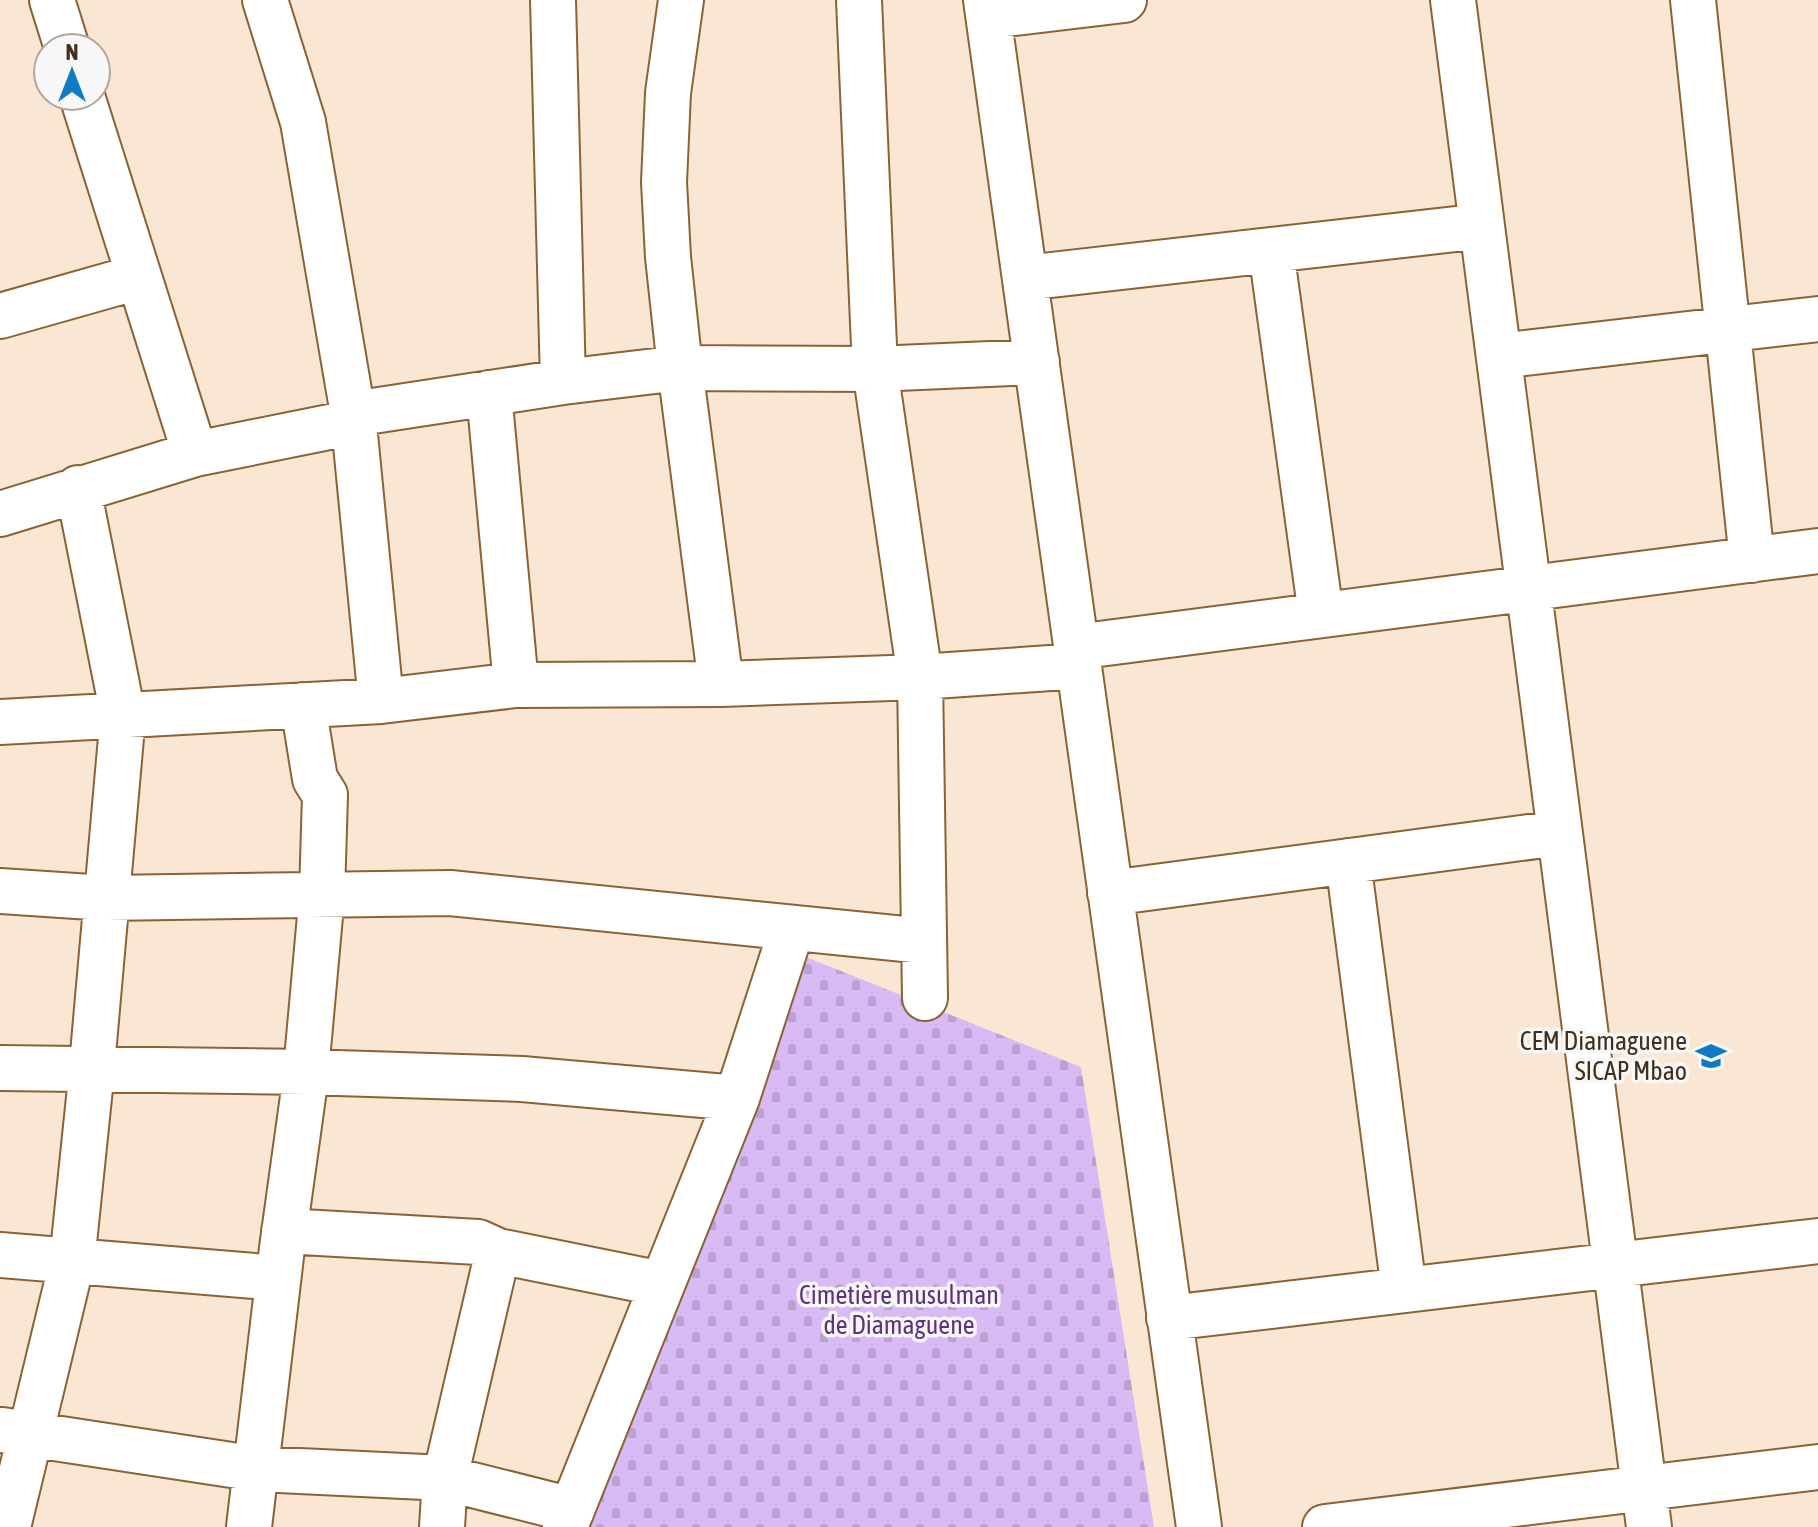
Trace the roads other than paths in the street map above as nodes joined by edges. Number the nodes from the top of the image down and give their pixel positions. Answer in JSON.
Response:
{"nodes":[{"id":1,"x":52,"y":0,"type":"edge"},
{"id":2,"x":265,"y":0,"type":"edge"},
{"id":3,"x":553,"y":0,"type":"edge"},
{"id":4,"x":681,"y":0,"type":"edge"},
{"id":5,"x":859,"y":0,"type":"edge"},
{"id":6,"x":1124,"y":0,"type":"edge"},
{"id":7,"x":1453,"y":0,"type":"edge"},
{"id":8,"x":1693,"y":0,"type":"edge"},
{"id":9,"x":987,"y":8,"type":"edge"},
{"id":10,"x":62,"y":32,"type":"edge"},
{"id":11,"x":87,"y":112,"type":"edge"},
{"id":12,"x":1482,"y":226,"type":"junction"},
{"id":13,"x":1271,"y":250,"type":"junction"},
{"id":14,"x":138,"y":277,"type":"junction"},
{"id":15,"x":1025,"y":278,"type":"junction"},
{"id":16,"x":0,"y":316,"type":"edge"},
{"id":17,"x":1818,"y":319,"type":"edge"},
{"id":18,"x":1728,"y":330,"type":"junction"},
{"id":19,"x":1499,"y":356,"type":"junction"},
{"id":20,"x":1037,"y":362,"type":"junction"},
{"id":21,"x":680,"y":368,"type":"junction"},
{"id":22,"x":875,"y":369,"type":"junction"},
{"id":23,"x":563,"y":382,"type":"junction"},
{"id":24,"x":489,"y":393,"type":"junction"},
{"id":25,"x":353,"y":418,"type":"junction"},
{"id":26,"x":195,"y":454,"type":"junction"},
{"id":27,"x":78,"y":488,"type":"junction"},
{"id":28,"x":0,"y":514,"type":"edge"},
{"id":29,"x":1818,"y":551,"type":"edge"},
{"id":30,"x":1752,"y":560,"type":"junction"},
{"id":31,"x":1528,"y":588,"type":"junction"},
{"id":32,"x":1321,"y":615,"type":"junction"},
{"id":33,"x":1078,"y":656,"type":"junction"},
{"id":34,"x":920,"y":677,"type":"junction"},
{"id":35,"x":721,"y":684,"type":"junction"},
{"id":36,"x":516,"y":685,"type":"junction"},
{"id":37,"x":381,"y":701,"type":"junction"},
{"id":38,"x":303,"y":705,"type":"junction"},
{"id":39,"x":123,"y":715,"type":"junction"},
{"id":40,"x":0,"y":722,"type":"edge"},
{"id":41,"x":1559,"y":833,"type":"junction"},
{"id":42,"x":1348,"y":861,"type":"junction"},
{"id":43,"x":0,"y":891,"type":"edge"},
{"id":44,"x":1110,"y":893,"type":"junction"},
{"id":45,"x":322,"y":894,"type":"junction"},
{"id":46,"x":106,"y":898,"type":"junction"},
{"id":47,"x":792,"y":928,"type":"junction"},
{"id":48,"x":924,"y":941,"type":"junction"},
{"id":49,"x":925,"y":998,"type":"dead end"},
{"id":50,"x":0,"y":1068,"type":"edge"},
{"id":51,"x":92,"y":1069,"type":"junction"},
{"id":52,"x":306,"y":1072,"type":"junction"},
{"id":53,"x":737,"y":1098,"type":"junction"},
{"id":54,"x":284,"y":1231,"type":"junction"},
{"id":55,"x":1818,"y":1241,"type":"edge"},
{"id":56,"x":498,"y":1251,"type":"junction"},
{"id":57,"x":0,"y":1255,"type":"edge"},
{"id":58,"x":72,"y":1262,"type":"junction"},
{"id":59,"x":1615,"y":1265,"type":"junction"},
{"id":60,"x":278,"y":1278,"type":"junction"},
{"id":61,"x":662,"y":1284,"type":"junction"},
{"id":62,"x":1404,"y":1290,"type":"junction"},
{"id":63,"x":1169,"y":1318,"type":"junction"},
{"id":64,"x":15,"y":1431,"type":"edge"},
{"id":65,"x":1818,"y":1467,"type":"edge"},
{"id":66,"x":258,"y":1469,"type":"junction"},
{"id":67,"x":445,"y":1478,"type":"junction"},
{"id":68,"x":1646,"y":1508,"type":"edge"},
{"id":69,"x":569,"y":1519,"type":"edge"},
{"id":70,"x":8,"y":1527,"type":"edge"},
{"id":71,"x":249,"y":1527,"type":"edge"},
{"id":72,"x":442,"y":1527,"type":"edge"},
{"id":73,"x":1199,"y":1527,"type":"edge"},
{"id":74,"x":1325,"y":1527,"type":"edge"}],
"edges":[{"from":1,"to":10,"type":"street"},
{"from":2,"to":25,"type":"street"},
{"from":3,"to":23,"type":"street"},
{"from":4,"to":21,"type":"street"},
{"from":5,"to":22,"type":"street"},
{"from":6,"to":9,"type":"street"},
{"from":7,"to":12,"type":"street"},
{"from":8,"to":18,"type":"street"},
{"from":9,"to":15,"type":"street"},
{"from":11,"to":14,"type":"street"},
{"from":12,"to":13,"type":"street"},
{"from":12,"to":19,"type":"street"},
{"from":13,"to":15,"type":"street"},
{"from":13,"to":32,"type":"street"},
{"from":14,"to":16,"type":"street"},
{"from":14,"to":26,"type":"street"},
{"from":15,"to":20,"type":"street"},
{"from":17,"to":18,"type":"street"},
{"from":18,"to":19,"type":"street"},
{"from":18,"to":30,"type":"street"},
{"from":19,"to":31,"type":"street"},
{"from":20,"to":22,"type":"street"},
{"from":20,"to":33,"type":"street"},
{"from":21,"to":22,"type":"street"},
{"from":21,"to":23,"type":"street"},
{"from":21,"to":35,"type":"street"},
{"from":22,"to":34,"type":"street"},
{"from":23,"to":24,"type":"street"},
{"from":24,"to":25,"type":"street"},
{"from":24,"to":36,"type":"street"},
{"from":25,"to":26,"type":"street"},
{"from":25,"to":37,"type":"street"},
{"from":26,"to":27,"type":"street"},
{"from":27,"to":28,"type":"street"},
{"from":27,"to":39,"type":"street"},
{"from":29,"to":30,"type":"street"},
{"from":30,"to":31,"type":"street"},
{"from":31,"to":32,"type":"street"},
{"from":31,"to":41,"type":"street"},
{"from":32,"to":33,"type":"street"},
{"from":33,"to":34,"type":"street"},
{"from":33,"to":44,"type":"street"},
{"from":34,"to":35,"type":"street"},
{"from":34,"to":48,"type":"street"},
{"from":35,"to":36,"type":"street"},
{"from":36,"to":37,"type":"street"},
{"from":37,"to":38,"type":"street"},
{"from":38,"to":39,"type":"street"},
{"from":38,"to":45,"type":"street"},
{"from":39,"to":40,"type":"street"},
{"from":39,"to":46,"type":"street"},
{"from":41,"to":42,"type":"street"},
{"from":41,"to":59,"type":"street"},
{"from":42,"to":44,"type":"street"},
{"from":42,"to":62,"type":"street"},
{"from":43,"to":46,"type":"street"},
{"from":44,"to":63,"type":"street"},
{"from":45,"to":46,"type":"street"},
{"from":45,"to":47,"type":"street"},
{"from":45,"to":52,"type":"street"},
{"from":46,"to":51,"type":"street"},
{"from":47,"to":48,"type":"street"},
{"from":47,"to":53,"type":"street"},
{"from":48,"to":49,"type":"street"},
{"from":50,"to":51,"type":"street"},
{"from":51,"to":52,"type":"street"},
{"from":51,"to":58,"type":"street"},
{"from":52,"to":53,"type":"street"},
{"from":52,"to":54,"type":"street"},
{"from":53,"to":61,"type":"street"},
{"from":54,"to":56,"type":"street"},
{"from":54,"to":60,"type":"street"},
{"from":55,"to":59,"type":"street"},
{"from":56,"to":61,"type":"street"},
{"from":56,"to":67,"type":"street"},
{"from":57,"to":58,"type":"street"},
{"from":58,"to":60,"type":"street"},
{"from":58,"to":64,"type":"street"},
{"from":59,"to":62,"type":"street"},
{"from":59,"to":68,"type":"street"},
{"from":60,"to":66,"type":"street"},
{"from":61,"to":69,"type":"street"},
{"from":62,"to":63,"type":"street"},
{"from":63,"to":73,"type":"street"},
{"from":64,"to":66,"type":"street"},
{"from":64,"to":70,"type":"street"},
{"from":65,"to":68,"type":"street"},
{"from":66,"to":67,"type":"street"},
{"from":66,"to":71,"type":"street"},
{"from":67,"to":69,"type":"street"},
{"from":67,"to":72,"type":"street"},
{"from":68,"to":74,"type":"street"}]}
